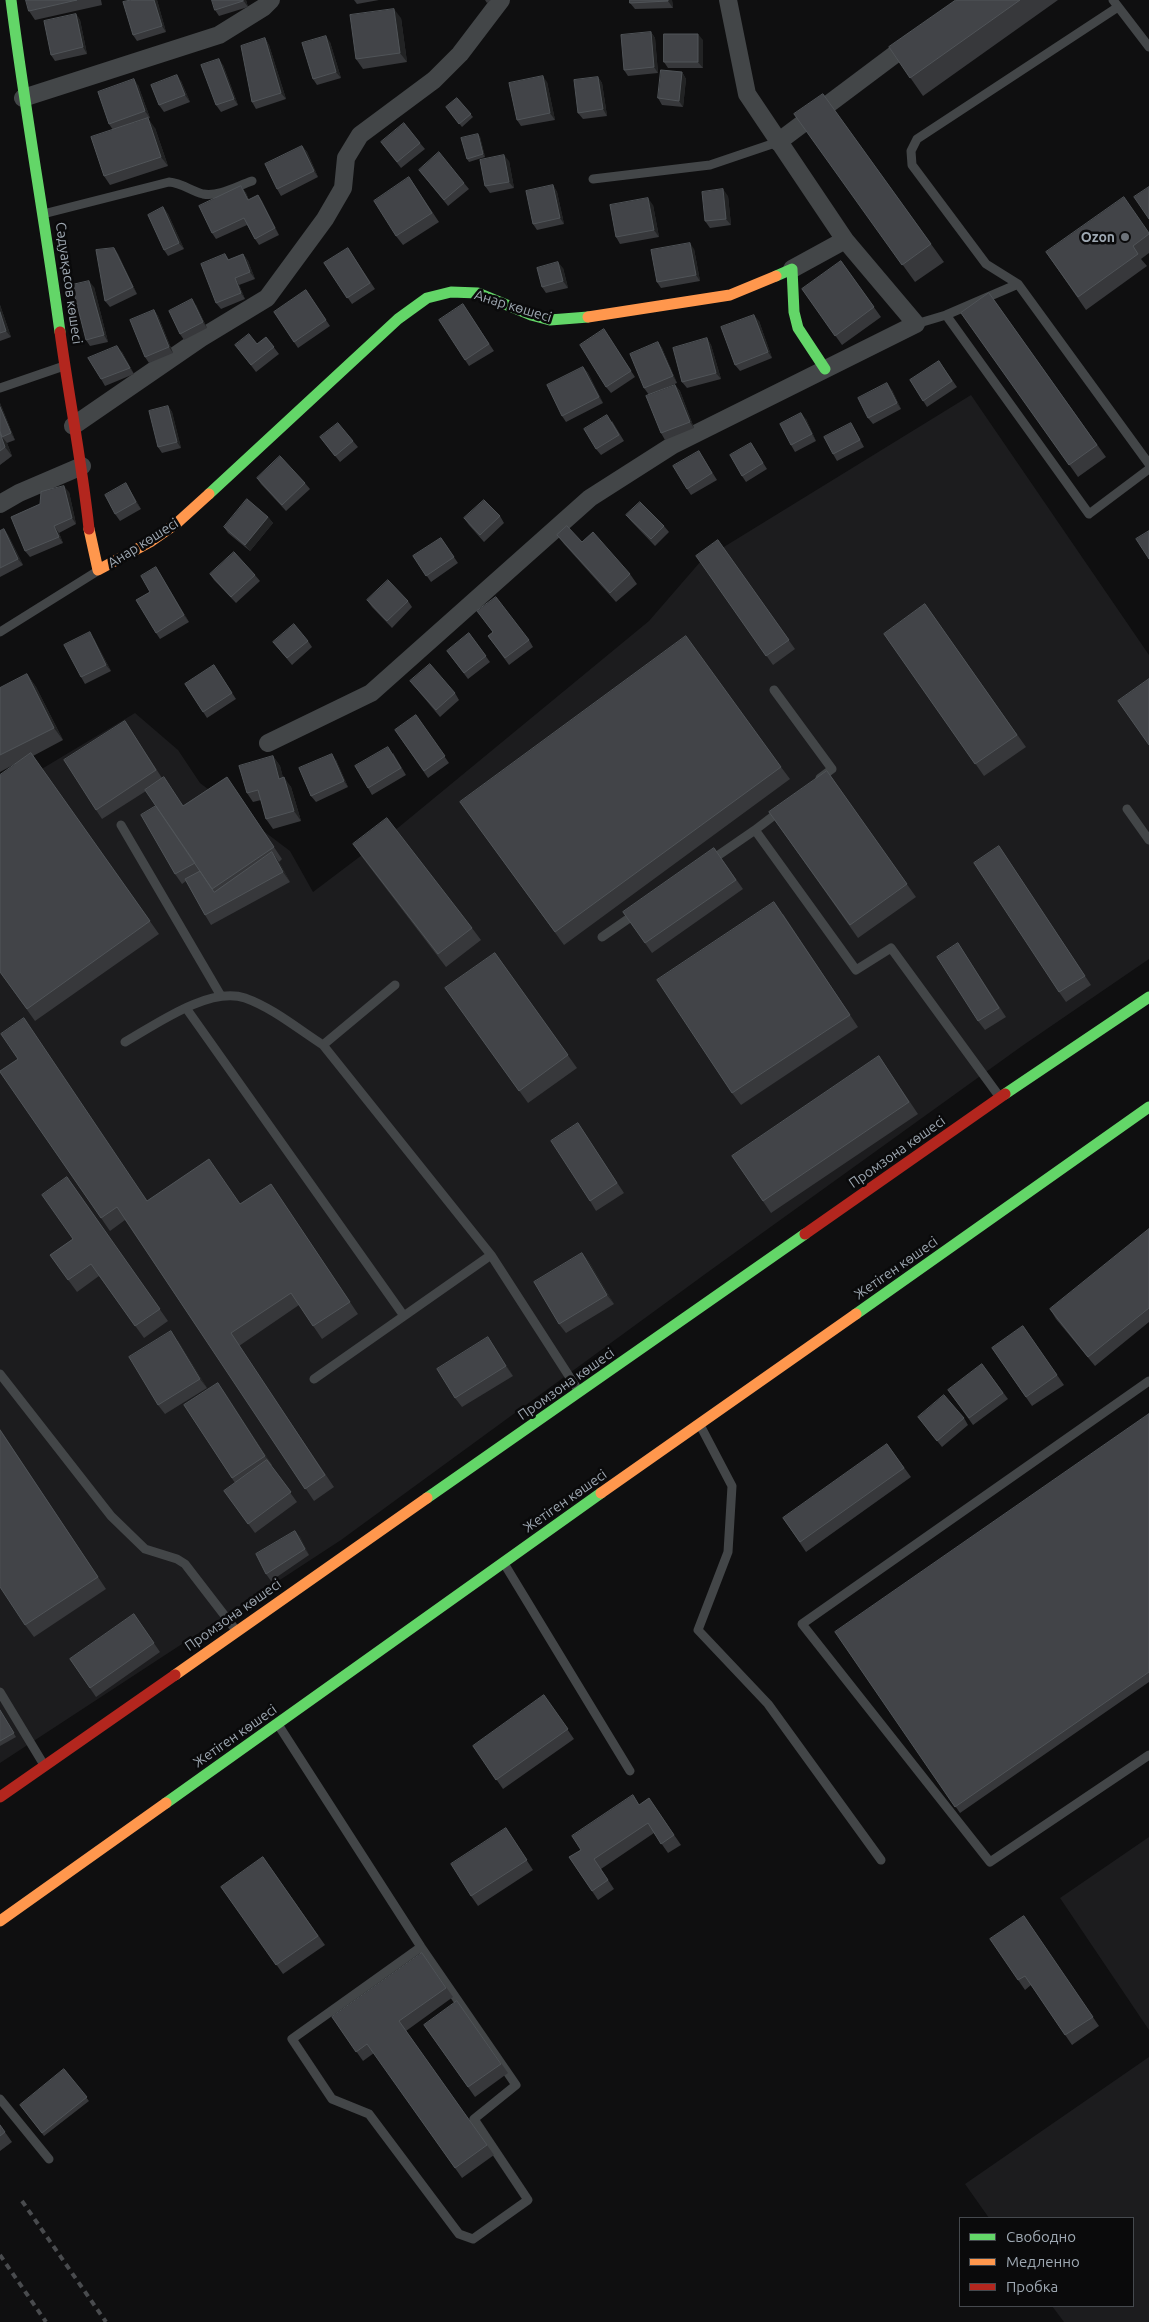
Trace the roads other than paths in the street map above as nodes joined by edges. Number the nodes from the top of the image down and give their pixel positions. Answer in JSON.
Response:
{"nodes":[{"id":1,"x":11,"y":0,"type":"edge"},
{"id":2,"x":271,"y":0,"type":"edge"},
{"id":3,"x":501,"y":0,"type":"edge"},
{"id":4,"x":728,"y":0,"type":"edge"},
{"id":5,"x":1116,"y":3,"type":"edge"},
{"id":6,"x":927,"y":30,"type":"edge"},
{"id":7,"x":1149,"y":47,"type":"edge"},
{"id":8,"x":23,"y":98,"type":"junction"},
{"id":9,"x":778,"y":142,"type":"junction"},
{"id":10,"x":593,"y":180,"type":"dead end"},
{"id":11,"x":252,"y":181,"type":"dead end"},
{"id":12,"x":44,"y":214,"type":"junction"},
{"id":13,"x":845,"y":240,"type":"junction"},
{"id":14,"x":792,"y":269,"type":"junction"},
{"id":15,"x":1018,"y":284,"type":"junction"},
{"id":16,"x":946,"y":315,"type":"junction"},
{"id":17,"x":916,"y":324,"type":"junction"},
{"id":18,"x":66,"y":365,"type":"junction"},
{"id":19,"x":825,"y":369,"type":"junction"},
{"id":20,"x":0,"y":388,"type":"edge"},
{"id":21,"x":74,"y":426,"type":"junction"},
{"id":22,"x":1149,"y":464,"type":"edge"},
{"id":23,"x":82,"y":466,"type":"junction"},
{"id":24,"x":1149,"y":469,"type":"edge"},
{"id":25,"x":0,"y":504,"type":"edge"},
{"id":26,"x":98,"y":570,"type":"junction"},
{"id":27,"x":0,"y":632,"type":"edge"},
{"id":28,"x":774,"y":690,"type":"dead end"},
{"id":29,"x":268,"y":743,"type":"dead end"},
{"id":30,"x":809,"y":787,"type":"edge"},
{"id":31,"x":786,"y":805,"type":"edge"},
{"id":32,"x":1127,"y":809,"type":"dead end"},
{"id":33,"x":121,"y":825,"type":"dead end"},
{"id":34,"x":755,"y":830,"type":"junction"},
{"id":35,"x":1149,"y":840,"type":"edge"},
{"id":36,"x":699,"y":869,"type":"edge"},
{"id":37,"x":642,"y":909,"type":"edge"},
{"id":38,"x":602,"y":937,"type":"dead end"},
{"id":39,"x":395,"y":985,"type":"dead end"},
{"id":40,"x":221,"y":996,"type":"junction"},
{"id":41,"x":1149,"y":997,"type":"edge"},
{"id":42,"x":186,"y":1008,"type":"junction"},
{"id":43,"x":125,"y":1042,"type":"dead end"},
{"id":44,"x":323,"y":1045,"type":"junction"},
{"id":45,"x":1000,"y":1098,"type":"junction"},
{"id":46,"x":1149,"y":1107,"type":"edge"},
{"id":47,"x":492,"y":1255,"type":"junction"},
{"id":48,"x":404,"y":1316,"type":"junction"},
{"id":49,"x":0,"y":1374,"type":"edge"},
{"id":50,"x":314,"y":1379,"type":"dead end"},
{"id":51,"x":1149,"y":1381,"type":"edge"},
{"id":52,"x":580,"y":1393,"type":"junction"},
{"id":53,"x":700,"y":1425,"type":"junction"},
{"id":54,"x":504,"y":1562,"type":"junction"},
{"id":55,"x":236,"y":1631,"type":"junction"},
{"id":56,"x":0,"y":1692,"type":"edge"},
{"id":57,"x":278,"y":1724,"type":"junction"},
{"id":58,"x":1149,"y":1755,"type":"edge"},
{"id":59,"x":45,"y":1765,"type":"junction"},
{"id":60,"x":630,"y":1771,"type":"dead end"},
{"id":61,"x":0,"y":1797,"type":"edge"},
{"id":62,"x":881,"y":1860,"type":"dead end"},
{"id":63,"x":0,"y":1922,"type":"edge"},
{"id":64,"x":421,"y":1947,"type":"junction"},
{"id":65,"x":0,"y":2099,"type":"edge"},
{"id":66,"x":49,"y":2159,"type":"dead end"}],
"edges":[{"from":1,"to":8,"type":"street","name":"Сәдуақасов көшесі"},
{"from":2,"to":8,"type":"street"},
{"from":3,"to":21,"type":"street"},
{"from":4,"to":9,"type":"street"},
{"from":5,"to":7,"type":"lane"},
{"from":5,"to":15,"type":"lane"},
{"from":6,"to":9,"type":"street"},
{"from":8,"to":12,"type":"street","name":"Сәдуақасов көшесі"},
{"from":9,"to":10,"type":"lane"},
{"from":9,"to":13,"type":"street"},
{"from":11,"to":12,"type":"lane"},
{"from":12,"to":18,"type":"street","name":"Сәдуақасов көшесі"},
{"from":13,"to":14,"type":"street"},
{"from":13,"to":17,"type":"street"},
{"from":14,"to":19,"type":"street"},
{"from":14,"to":26,"type":"street","name":"Анар көшесі"},
{"from":15,"to":16,"type":"lane"},
{"from":15,"to":22,"type":"lane"},
{"from":16,"to":17,"type":"lane"},
{"from":16,"to":24,"type":"lane"},
{"from":17,"to":19,"type":"street"},
{"from":18,"to":20,"type":"lane"},
{"from":18,"to":21,"type":"street","name":"Сәдуақасов көшесі"},
{"from":19,"to":29,"type":"street"},
{"from":21,"to":23,"type":"street","name":"Сәдуақасов көшесі"},
{"from":23,"to":25,"type":"street"},
{"from":23,"to":26,"type":"street","name":"Сәдуақасов көшесі"},
{"from":26,"to":27,"type":"lane"},
{"from":28,"to":30,"type":"lane"},
{"from":31,"to":34,"type":"lane"},
{"from":32,"to":35,"type":"lane"},
{"from":33,"to":40,"type":"lane"},
{"from":34,"to":36,"type":"lane"},
{"from":34,"to":45,"type":"lane"},
{"from":37,"to":38,"type":"lane"},
{"from":39,"to":44,"type":"lane"},
{"from":40,"to":42,"type":"lane"},
{"from":40,"to":44,"type":"lane"},
{"from":41,"to":45,"type":"street","name":"Промзона көшесі"},
{"from":42,"to":43,"type":"lane"},
{"from":42,"to":48,"type":"lane"},
{"from":44,"to":47,"type":"lane"},
{"from":45,"to":52,"type":"street","name":"Промзона көшесі"},
{"from":46,"to":53,"type":"street","name":"Жетіген көшесі"},
{"from":47,"to":48,"type":"lane"},
{"from":47,"to":52,"type":"lane"},
{"from":48,"to":50,"type":"lane"},
{"from":49,"to":55,"type":"lane"},
{"from":51,"to":58,"type":"lane"},
{"from":52,"to":55,"type":"street","name":"Промзона көшесі"},
{"from":53,"to":54,"type":"street","name":"Жетіген көшесі"},
{"from":53,"to":62,"type":"lane"},
{"from":54,"to":57,"type":"street","name":"Жетіген көшесі"},
{"from":54,"to":60,"type":"lane"},
{"from":55,"to":59,"type":"street","name":"Промзона көшесі"},
{"from":56,"to":59,"type":"lane"},
{"from":57,"to":63,"type":"street","name":"Жетіген көшесі"},
{"from":57,"to":64,"type":"lane"},
{"from":59,"to":61,"type":"street","name":"Промзона көшесі"},
{"from":64,"to":64,"type":"lane"},
{"from":65,"to":66,"type":"lane"}]}
